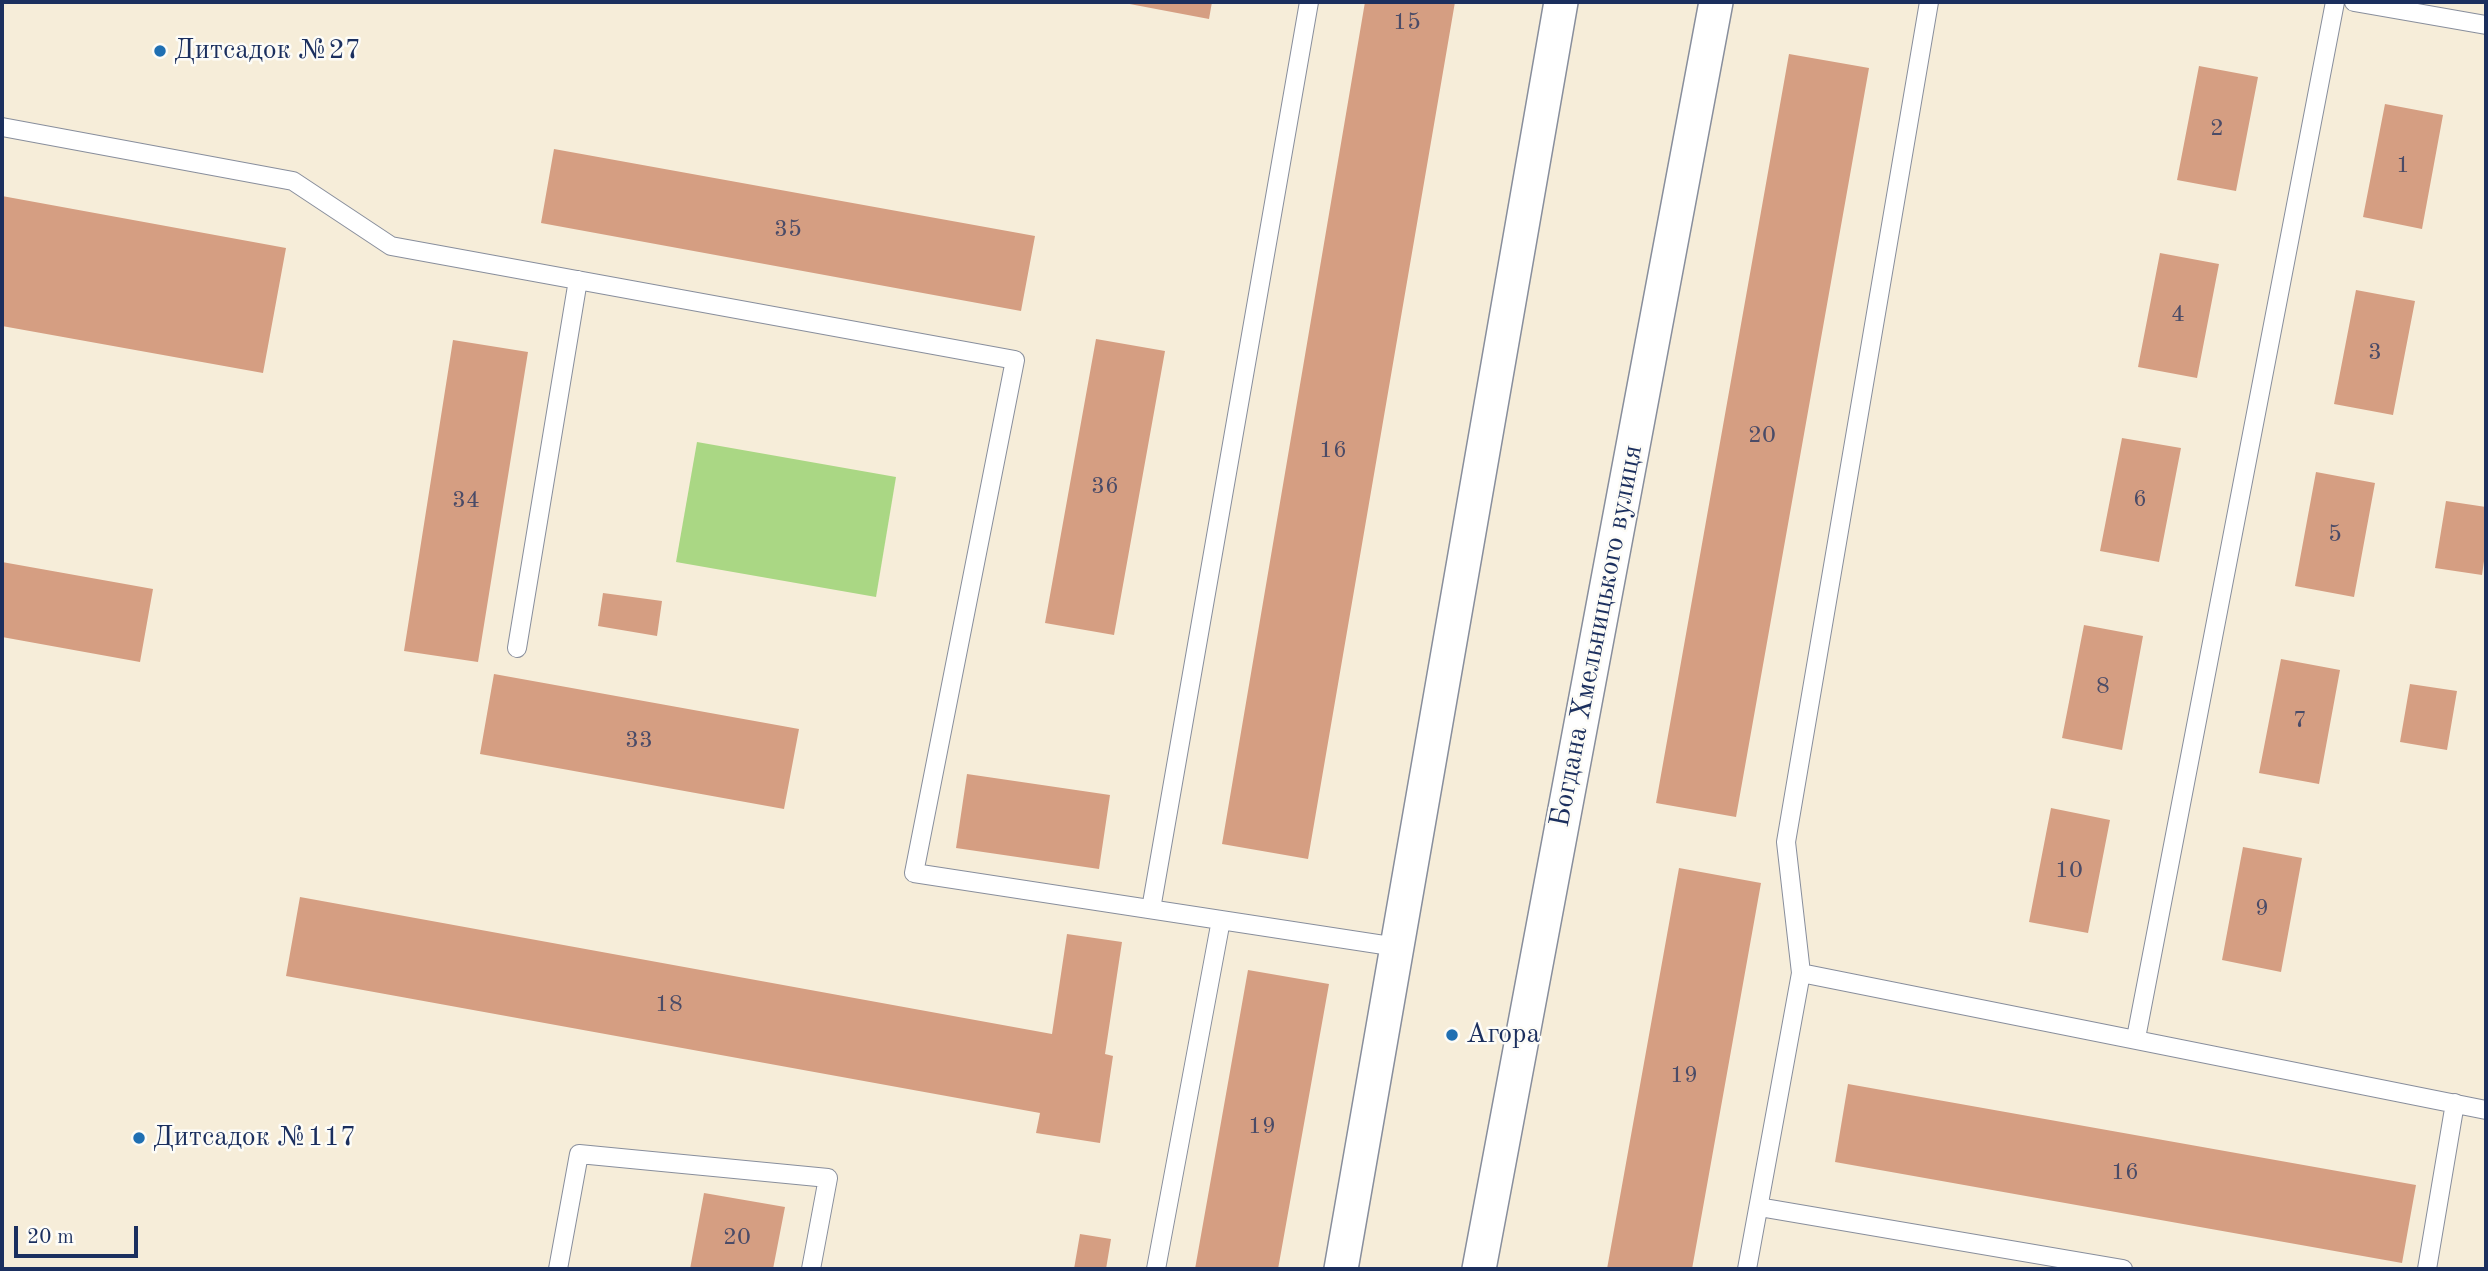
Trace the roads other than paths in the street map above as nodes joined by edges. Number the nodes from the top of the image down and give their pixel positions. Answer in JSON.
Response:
{"nodes":[{"id":1,"x":1309,"y":2,"type":"edge"},
{"id":2,"x":1561,"y":2,"type":"edge"},
{"id":3,"x":1716,"y":2,"type":"edge"},
{"id":4,"x":1929,"y":2,"type":"edge"},
{"id":5,"x":2335,"y":2,"type":"edge"},
{"id":6,"x":2354,"y":2,"type":"edge"},
{"id":7,"x":2486,"y":25,"type":"edge"},
{"id":8,"x":2,"y":127,"type":"edge"},
{"id":9,"x":578,"y":280,"type":"junction"},
{"id":10,"x":517,"y":648,"type":"dead end"},
{"id":11,"x":1151,"y":909,"type":"junction"},
{"id":12,"x":1221,"y":920,"type":"junction"},
{"id":13,"x":1397,"y":947,"type":"junction"},
{"id":14,"x":1801,"y":972,"type":"junction"},
{"id":15,"x":2136,"y":1038,"type":"junction"},
{"id":16,"x":2455,"y":1103,"type":"junction"},
{"id":17,"x":2486,"y":1110,"type":"edge"},
{"id":18,"x":1759,"y":1208,"type":"junction"},
{"id":19,"x":558,"y":1269,"type":"edge"},
{"id":20,"x":811,"y":1269,"type":"edge"},
{"id":21,"x":1156,"y":1269,"type":"edge"},
{"id":22,"x":1341,"y":1269,"type":"edge"},
{"id":23,"x":1479,"y":1269,"type":"edge"},
{"id":24,"x":1747,"y":1269,"type":"edge"},
{"id":25,"x":2123,"y":1269,"type":"edge"},
{"id":26,"x":2427,"y":1269,"type":"edge"}],
"edges":[{"from":1,"to":11,"type":"lane"},
{"from":2,"to":13,"type":"street"},
{"from":3,"to":23,"type":"street","name":"Богдана Хмельницького вулиця"},
{"from":4,"to":14,"type":"lane"},
{"from":5,"to":15,"type":"lane"},
{"from":6,"to":7,"type":"lane"},
{"from":8,"to":9,"type":"lane"},
{"from":9,"to":10,"type":"lane"},
{"from":9,"to":11,"type":"lane"},
{"from":11,"to":12,"type":"lane"},
{"from":12,"to":13,"type":"lane"},
{"from":12,"to":21,"type":"lane"},
{"from":13,"to":22,"type":"street"},
{"from":14,"to":15,"type":"lane"},
{"from":14,"to":18,"type":"lane"},
{"from":15,"to":16,"type":"lane"},
{"from":16,"to":17,"type":"lane"},
{"from":16,"to":26,"type":"lane"},
{"from":18,"to":24,"type":"lane"},
{"from":18,"to":25,"type":"lane"},
{"from":19,"to":20,"type":"lane"}]}
